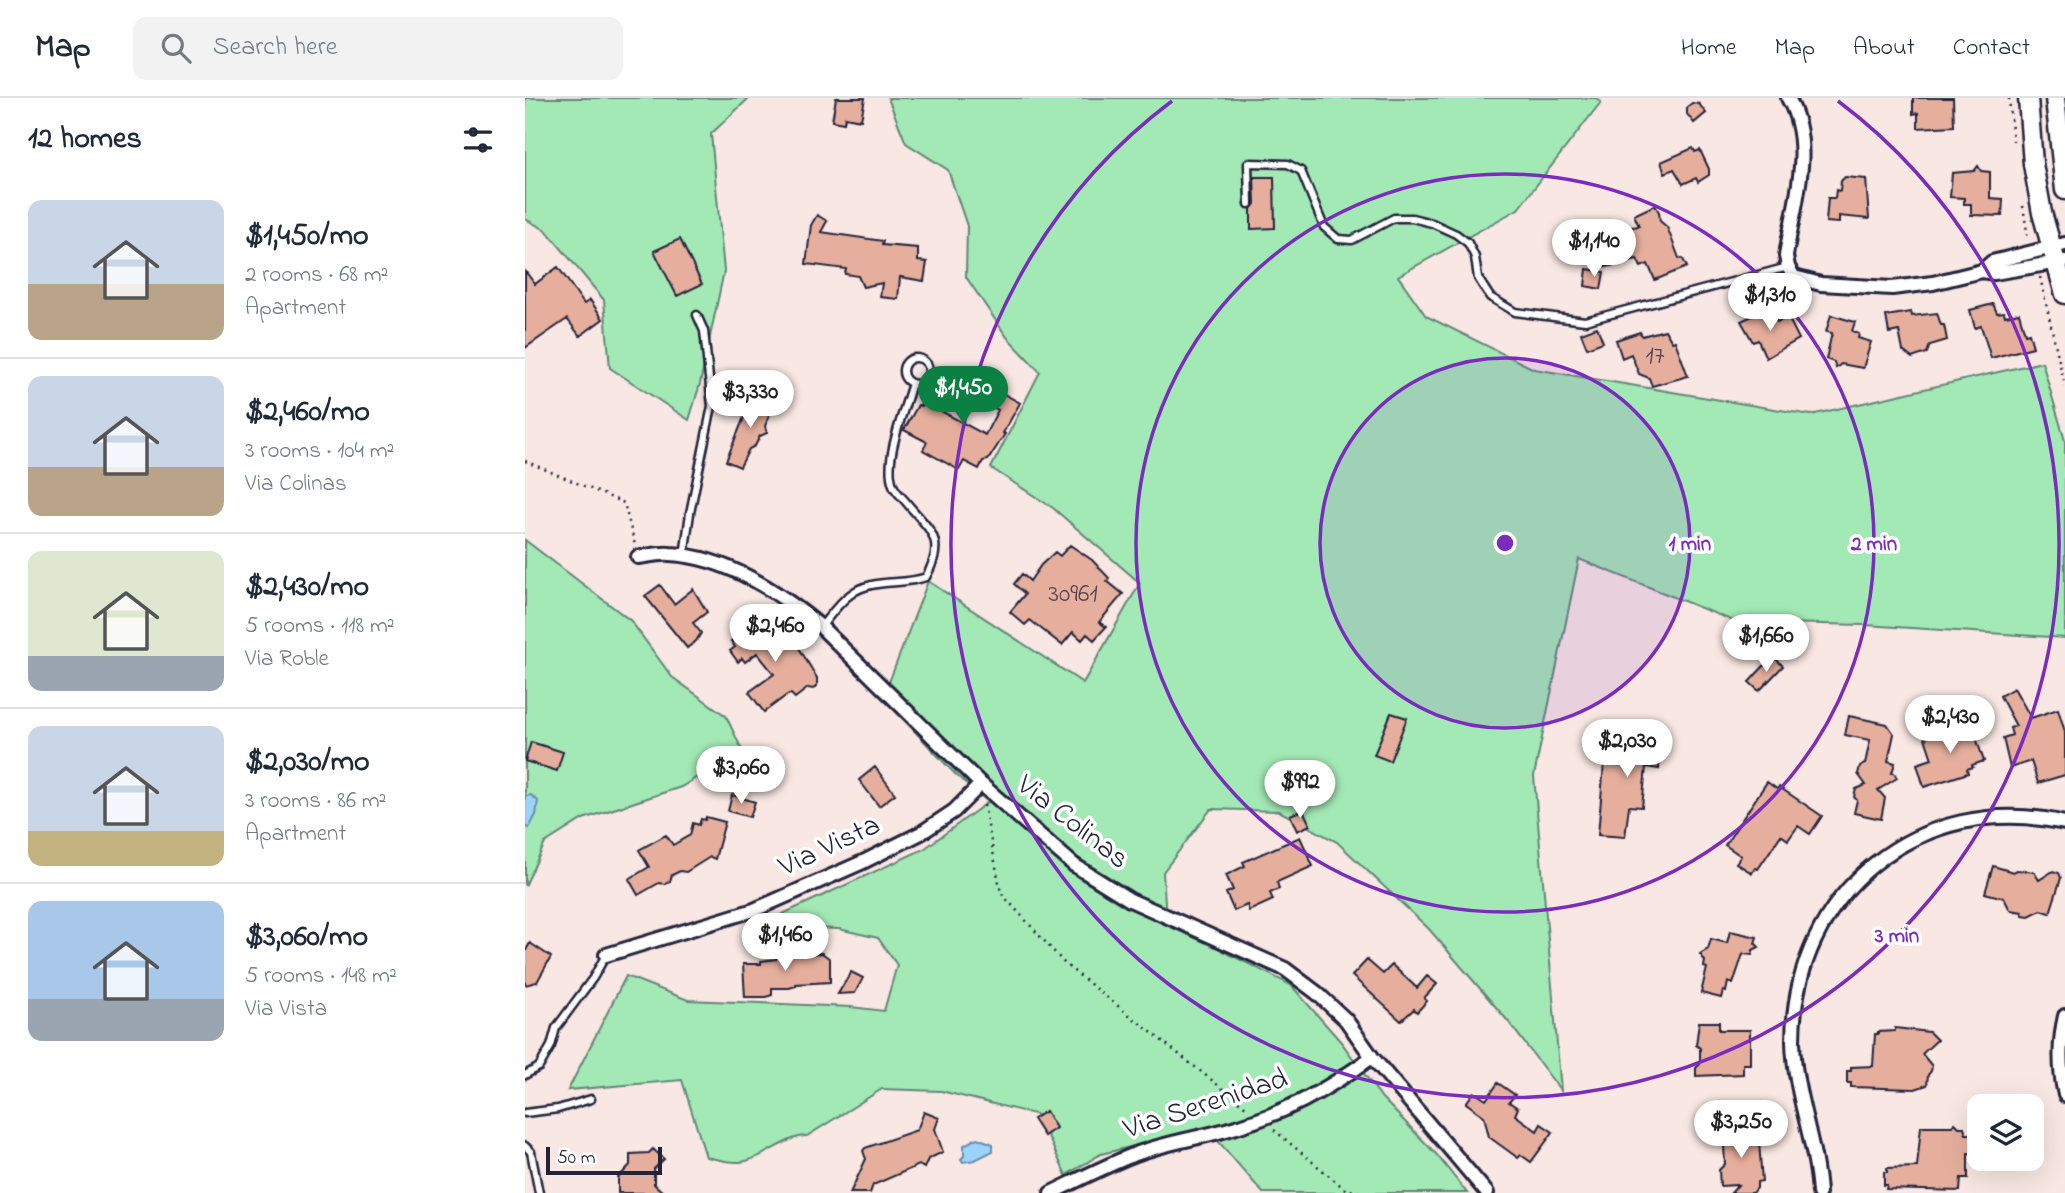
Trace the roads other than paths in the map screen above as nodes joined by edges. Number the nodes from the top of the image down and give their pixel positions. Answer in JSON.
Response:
{"nodes":[{"id":1,"x":1788,"y":98,"type":"edge"},
{"id":2,"x":2028,"y":98,"type":"edge"},
{"id":3,"x":2055,"y":98,"type":"edge"},
{"id":4,"x":2065,"y":190,"type":"edge"},
{"id":5,"x":1249,"y":204,"type":"dead end"},
{"id":6,"x":2059,"y":254,"type":"edge"},
{"id":7,"x":1788,"y":267,"type":"junction"},
{"id":8,"x":2065,"y":295,"type":"edge"},
{"id":9,"x":698,"y":315,"type":"dead end"},
{"id":10,"x":912,"y":383,"type":"junction"},
{"id":11,"x":684,"y":556,"type":"junction"},
{"id":12,"x":638,"y":557,"type":"road end"},
{"id":13,"x":821,"y":627,"type":"junction"},
{"id":14,"x":981,"y":784,"type":"junction"},
{"id":15,"x":2065,"y":823,"type":"edge"},
{"id":16,"x":606,"y":955,"type":"joint"},
{"id":17,"x":2065,"y":1016,"type":"edge"},
{"id":18,"x":1373,"y":1057,"type":"junction"},
{"id":19,"x":525,"y":1076,"type":"edge"},
{"id":20,"x":2065,"y":1095,"type":"edge"},
{"id":21,"x":591,"y":1099,"type":"dead end"},
{"id":22,"x":525,"y":1113,"type":"edge"},
{"id":23,"x":525,"y":1146,"type":"edge"},
{"id":24,"x":539,"y":1193,"type":"edge"},
{"id":25,"x":1051,"y":1193,"type":"edge"},
{"id":26,"x":1487,"y":1193,"type":"edge"},
{"id":27,"x":1819,"y":1193,"type":"edge"}],
"edges":[{"from":1,"to":7,"type":"street"},
{"from":2,"to":6,"type":"main road"},
{"from":3,"to":4,"type":"main road"},
{"from":5,"to":7,"type":"lane"},
{"from":6,"to":7,"type":"street"},
{"from":6,"to":8,"type":"main road"},
{"from":9,"to":11,"type":"lane"},
{"from":10,"to":10,"type":"lane"},
{"from":10,"to":13,"type":"lane"},
{"from":11,"to":12,"type":"street","name":"Via Colinas"},
{"from":11,"to":13,"type":"street","name":"Via Colinas"},
{"from":13,"to":14,"type":"street","name":"Via Colinas"},
{"from":14,"to":16,"type":"street","name":"Via Vista"},
{"from":14,"to":18,"type":"street","name":"Via Colinas"},
{"from":15,"to":27,"type":"street"},
{"from":16,"to":19,"type":"lane"},
{"from":17,"to":20,"type":"street"},
{"from":18,"to":25,"type":"street","name":"Via Serenidad"},
{"from":18,"to":26,"type":"street","name":"Via Colinas"},
{"from":21,"to":22,"type":"lane"},
{"from":23,"to":24,"type":"lane"}]}
